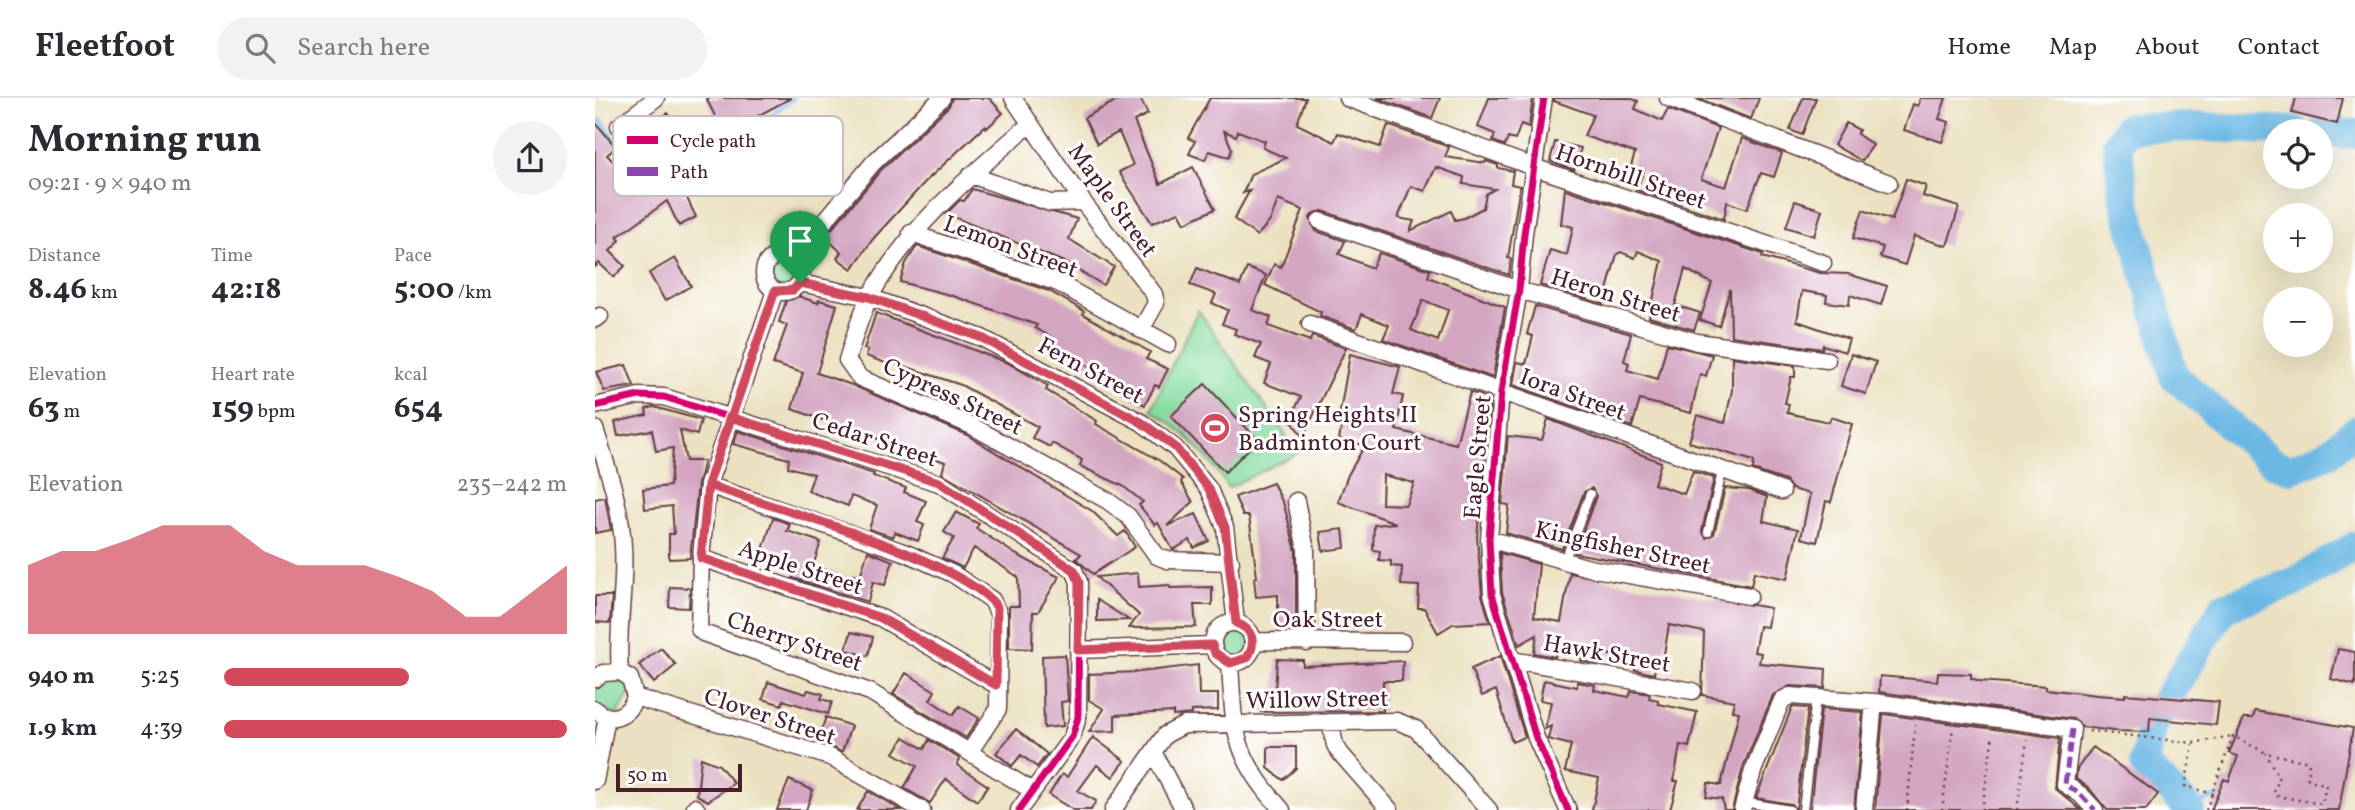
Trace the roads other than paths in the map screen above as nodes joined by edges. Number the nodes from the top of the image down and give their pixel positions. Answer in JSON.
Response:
{"nodes":[{"id":1,"x":656,"y":98,"type":"edge"},
{"id":2,"x":942,"y":98,"type":"edge"},
{"id":3,"x":1013,"y":98,"type":"edge"},
{"id":4,"x":1347,"y":98,"type":"edge"},
{"id":5,"x":1544,"y":98,"type":"edge"},
{"id":6,"x":1668,"y":98,"type":"edge"},
{"id":7,"x":632,"y":116,"type":"edge"},
{"id":8,"x":1030,"y":124,"type":"junction"},
{"id":9,"x":1533,"y":167,"type":"junction"},
{"id":10,"x":971,"y":175,"type":"junction"},
{"id":11,"x":1889,"y":183,"type":"dead end"},
{"id":12,"x":1083,"y":201,"type":"junction"},
{"id":13,"x":1320,"y":221,"type":"dead end"},
{"id":14,"x":911,"y":233,"type":"junction"},
{"id":15,"x":794,"y":258,"type":"junction"},
{"id":16,"x":1823,"y":262,"type":"dead end"},
{"id":17,"x":800,"y":283,"type":"junction"},
{"id":18,"x":1519,"y":290,"type":"junction"},
{"id":19,"x":775,"y":291,"type":"junction"},
{"id":20,"x":869,"y":297,"type":"junction"},
{"id":21,"x":1310,"y":324,"type":"dead end"},
{"id":22,"x":1141,"y":330,"type":"junction"},
{"id":23,"x":1168,"y":344,"type":"dead end"},
{"id":24,"x":1827,"y":360,"type":"dead end"},
{"id":25,"x":1501,"y":392,"type":"junction"},
{"id":26,"x":595,"y":406,"type":"edge"},
{"id":27,"x":730,"y":417,"type":"junction"},
{"id":28,"x":595,"y":429,"type":"edge"},
{"id":29,"x":1722,"y":472,"type":"junction"},
{"id":30,"x":708,"y":485,"type":"junction"},
{"id":31,"x":1781,"y":491,"type":"dead end"},
{"id":32,"x":1590,"y":494,"type":"dead end"},
{"id":33,"x":1296,"y":501,"type":"dead end"},
{"id":34,"x":1707,"y":533,"type":"dead end"},
{"id":35,"x":1489,"y":539,"type":"junction"},
{"id":36,"x":701,"y":558,"type":"junction"},
{"id":37,"x":1231,"y":562,"type":"junction"},
{"id":38,"x":1564,"y":562,"type":"junction"},
{"id":39,"x":1749,"y":596,"type":"dead end"},
{"id":40,"x":1236,"y":623,"type":"junction"},
{"id":41,"x":1254,"y":641,"type":"junction"},
{"id":42,"x":1402,"y":642,"type":"dead end"},
{"id":43,"x":1307,"y":643,"type":"junction"},
{"id":44,"x":1212,"y":645,"type":"junction"},
{"id":45,"x":1078,"y":650,"type":"junction"},
{"id":46,"x":1512,"y":660,"type":"junction"},
{"id":47,"x":1230,"y":663,"type":"junction"},
{"id":48,"x":620,"y":671,"type":"junction"},
{"id":49,"x":595,"y":678,"type":"edge"},
{"id":50,"x":996,"y":685,"type":"junction"},
{"id":51,"x":1693,"y":691,"type":"dead end"},
{"id":52,"x":635,"y":696,"type":"junction"},
{"id":53,"x":1816,"y":696,"type":"junction"},
{"id":54,"x":1874,"y":702,"type":"junction"},
{"id":55,"x":601,"y":713,"type":"edge"},
{"id":56,"x":1330,"y":722,"type":"junction"},
{"id":57,"x":1234,"y":723,"type":"junction"},
{"id":58,"x":970,"y":751,"type":"junction"},
{"id":59,"x":1153,"y":752,"type":"junction"},
{"id":60,"x":595,"y":781,"type":"edge"},
{"id":61,"x":1031,"y":790,"type":"junction"},
{"id":62,"x":1743,"y":806,"type":"edge"},
{"id":63,"x":913,"y":808,"type":"edge"},
{"id":64,"x":1019,"y":810,"type":"edge"},
{"id":65,"x":1113,"y":810,"type":"edge"},
{"id":66,"x":1184,"y":810,"type":"edge"},
{"id":67,"x":1282,"y":810,"type":"edge"},
{"id":68,"x":1390,"y":810,"type":"edge"},
{"id":69,"x":1489,"y":810,"type":"edge"},
{"id":70,"x":1567,"y":810,"type":"edge"},
{"id":71,"x":1790,"y":810,"type":"edge"},
{"id":72,"x":1803,"y":810,"type":"edge"},
{"id":73,"x":1864,"y":810,"type":"edge"},
{"id":74,"x":2095,"y":810,"type":"edge"}],
"edges":[{"from":1,"to":7,"type":"street"},
{"from":2,"to":15,"type":"street"},
{"from":3,"to":8,"type":"street","name":"Maple Street"},
{"from":4,"to":9,"type":"street","name":"Hornbill Street"},
{"from":5,"to":9,"type":"street","name":"Eagle Street"},
{"from":6,"to":11,"type":"street"},
{"from":8,"to":10,"type":"street","name":"Cypress Street"},
{"from":8,"to":12,"type":"street","name":"Maple Street"},
{"from":9,"to":16,"type":"street","name":"Hornbill Street"},
{"from":9,"to":18,"type":"street","name":"Eagle Street"},
{"from":10,"to":12,"type":"street"},
{"from":10,"to":14,"type":"street","name":"Cypress Street"},
{"from":12,"to":22,"type":"street","name":"Maple Street"},
{"from":13,"to":18,"type":"street","name":"Heron Street"},
{"from":14,"to":20,"type":"street","name":"Cypress Street"},
{"from":14,"to":22,"type":"street","name":"Lemon Street"},
{"from":15,"to":17,"type":"street"},
{"from":15,"to":19,"type":"street"},
{"from":17,"to":19,"type":"street"},
{"from":17,"to":20,"type":"street","name":"Fern Street"},
{"from":18,"to":24,"type":"street","name":"Heron Street"},
{"from":18,"to":25,"type":"street","name":"Eagle Street"},
{"from":19,"to":27,"type":"street","name":"Cherry Street"},
{"from":20,"to":37,"type":"street","name":"Fern Street"},
{"from":20,"to":37,"type":"street","name":"Cypress Street"},
{"from":21,"to":25,"type":"street","name":"Iora Street"},
{"from":22,"to":23,"type":"street","name":"Lemon Street"},
{"from":25,"to":29,"type":"street","name":"Iora Street"},
{"from":25,"to":35,"type":"street","name":"Eagle Street"},
{"from":26,"to":27,"type":"street","name":"Cedar Street"},
{"from":27,"to":30,"type":"street","name":"Cherry Street"},
{"from":27,"to":45,"type":"street","name":"Cedar Street"},
{"from":28,"to":48,"type":"street"},
{"from":29,"to":31,"type":"street","name":"Iora Street"},
{"from":29,"to":34,"type":"lane"},
{"from":30,"to":36,"type":"street","name":"Cherry Street"},
{"from":30,"to":50,"type":"street"},
{"from":32,"to":38,"type":"lane"},
{"from":33,"to":43,"type":"street"},
{"from":35,"to":38,"type":"street","name":"Kingfisher Street"},
{"from":35,"to":46,"type":"street","name":"Eagle Street"},
{"from":36,"to":50,"type":"street","name":"Apple Street"},
{"from":36,"to":58,"type":"street","name":"Cherry Street"},
{"from":37,"to":40,"type":"street","name":"Fern Street"},
{"from":38,"to":39,"type":"street","name":"Kingfisher Street"},
{"from":40,"to":41,"type":"street"},
{"from":40,"to":44,"type":"street"},
{"from":41,"to":43,"type":"street","name":"Oak Street"},
{"from":41,"to":47,"type":"street"},
{"from":42,"to":43,"type":"street","name":"Oak Street"},
{"from":44,"to":45,"type":"street"},
{"from":44,"to":47,"type":"street"},
{"from":45,"to":61,"type":"street","name":"Cedar Street"},
{"from":46,"to":51,"type":"street","name":"Hawk Street"},
{"from":46,"to":70,"type":"street","name":"Eagle Street"},
{"from":47,"to":57,"type":"street"},
{"from":48,"to":49,"type":"street"},
{"from":48,"to":52,"type":"street"},
{"from":50,"to":58,"type":"street"},
{"from":52,"to":55,"type":"street"},
{"from":52,"to":63,"type":"street","name":"Clover Street"},
{"from":53,"to":54,"type":"street"},
{"from":53,"to":62,"type":"street"},
{"from":53,"to":72,"type":"lane"},
{"from":54,"to":73,"type":"street"},
{"from":54,"to":74,"type":"street"},
{"from":55,"to":60,"type":"street"},
{"from":56,"to":57,"type":"street","name":"Willow Street"},
{"from":56,"to":68,"type":"street"},
{"from":56,"to":69,"type":"street","name":"Willow Street"},
{"from":57,"to":59,"type":"street","name":"Willow Street"},
{"from":57,"to":67,"type":"street"},
{"from":58,"to":61,"type":"street","name":"Cherry Street"},
{"from":59,"to":65,"type":"street","name":"Willow Street"},
{"from":59,"to":66,"type":"street"},
{"from":61,"to":64,"type":"street","name":"Cedar Street"},
{"from":62,"to":71,"type":"lane"}]}
